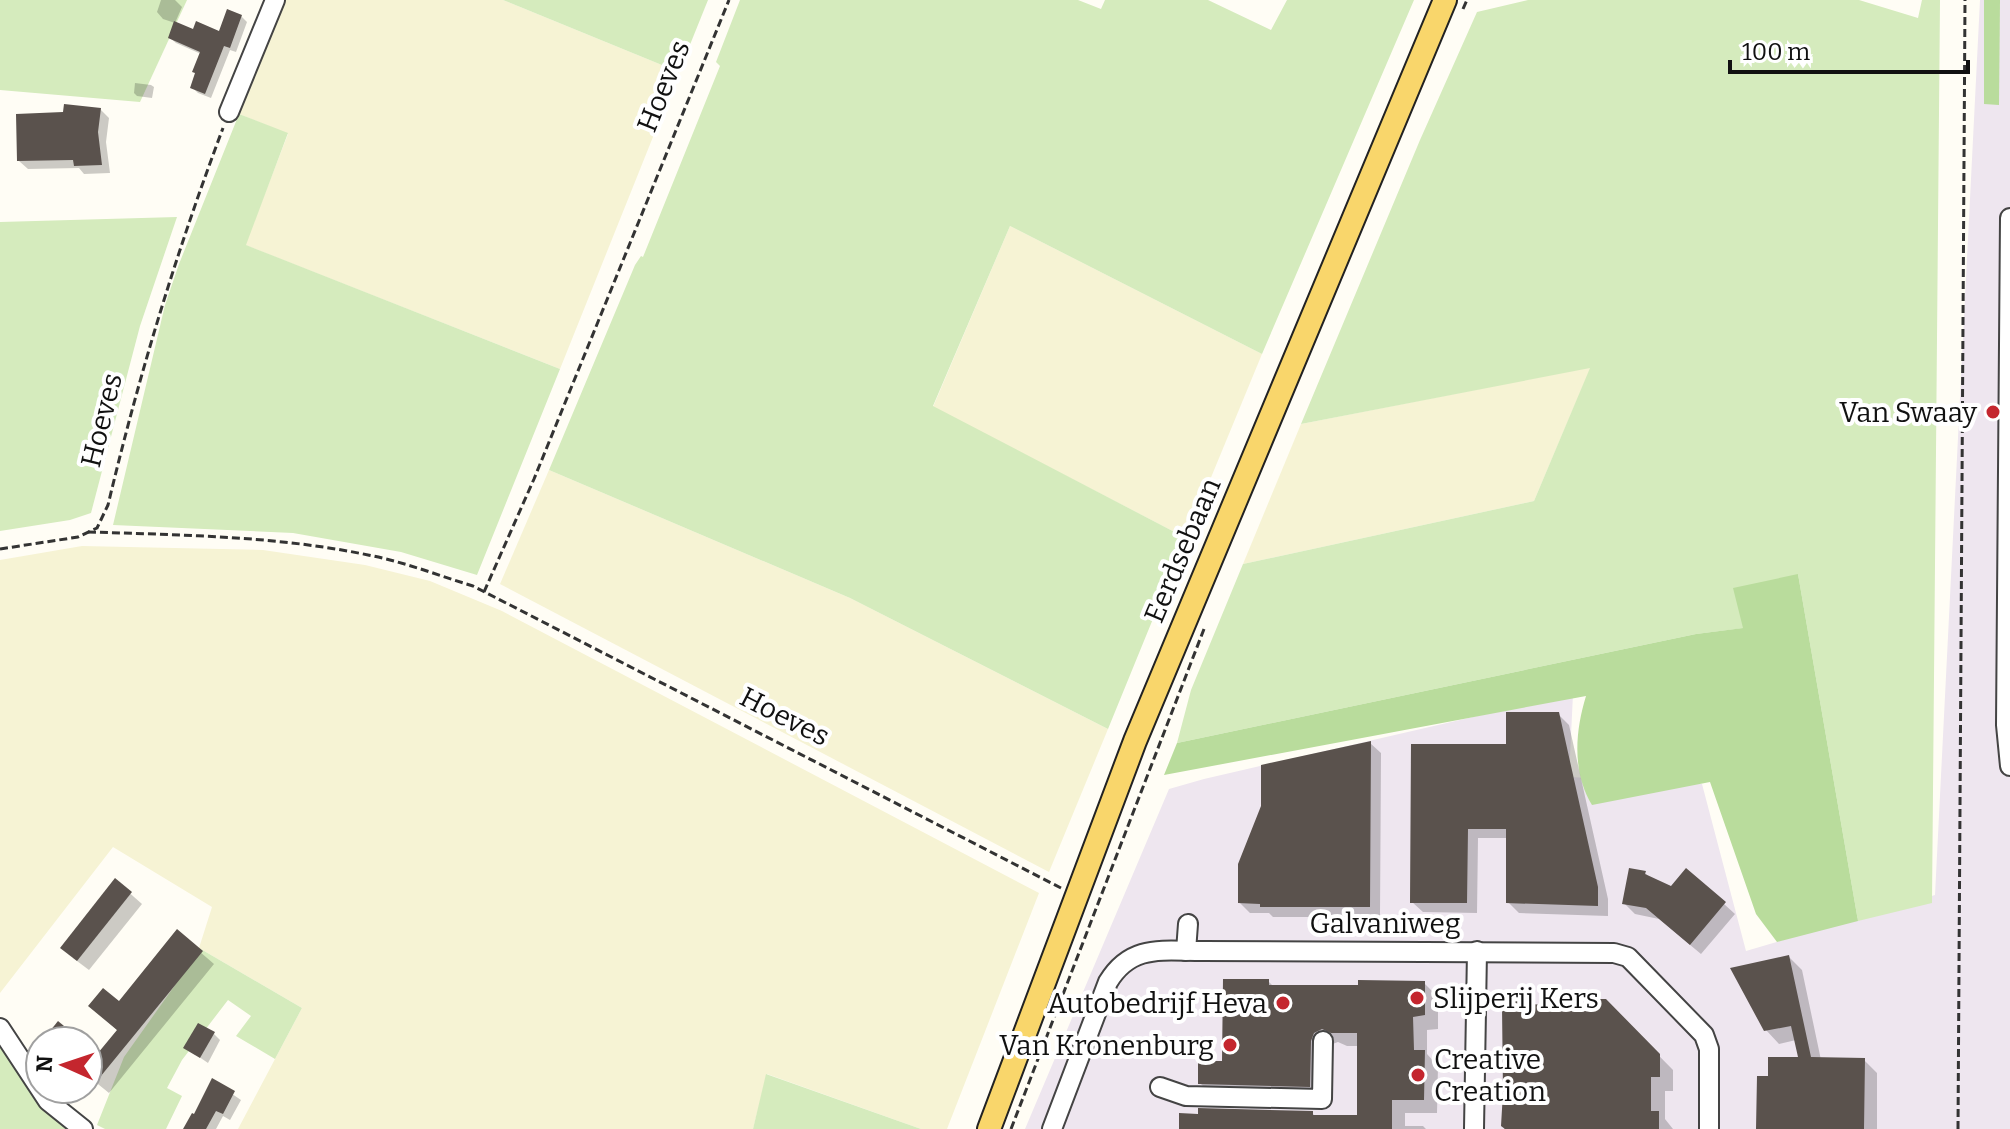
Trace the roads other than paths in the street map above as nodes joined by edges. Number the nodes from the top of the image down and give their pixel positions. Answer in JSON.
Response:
{"nodes":[{"id":1,"x":275,"y":0,"type":"edge"},
{"id":2,"x":1453,"y":7,"type":"edge"},
{"id":3,"x":229,"y":112,"type":"road end"},
{"id":4,"x":2010,"y":218,"type":"edge"},
{"id":5,"x":2010,"y":766,"type":"edge"},
{"id":6,"x":1188,"y":924,"type":"dead end"},
{"id":7,"x":1186,"y":951,"type":"junction"},
{"id":8,"x":1477,"y":951,"type":"junction"},
{"id":9,"x":0,"y":1028,"type":"edge"},
{"id":10,"x":1323,"y":1041,"type":"dead end"},
{"id":11,"x":1160,"y":1087,"type":"dead end"},
{"id":12,"x":83,"y":1129,"type":"edge"},
{"id":13,"x":989,"y":1129,"type":"edge"},
{"id":14,"x":1052,"y":1129,"type":"edge"},
{"id":15,"x":1474,"y":1129,"type":"edge"},
{"id":16,"x":1709,"y":1129,"type":"edge"}],
"edges":[{"from":1,"to":3,"type":"street"},
{"from":2,"to":13,"type":"main road","name":"Eerdsebaan"},
{"from":4,"to":5,"type":"street"},
{"from":6,"to":7,"type":"street"},
{"from":7,"to":8,"type":"street","name":"Galvaniweg"},
{"from":7,"to":14,"type":"street","name":"Galvaniweg"},
{"from":8,"to":15,"type":"street"},
{"from":8,"to":16,"type":"street","name":"Galvaniweg"},
{"from":9,"to":12,"type":"street"},
{"from":10,"to":11,"type":"street"}]}
